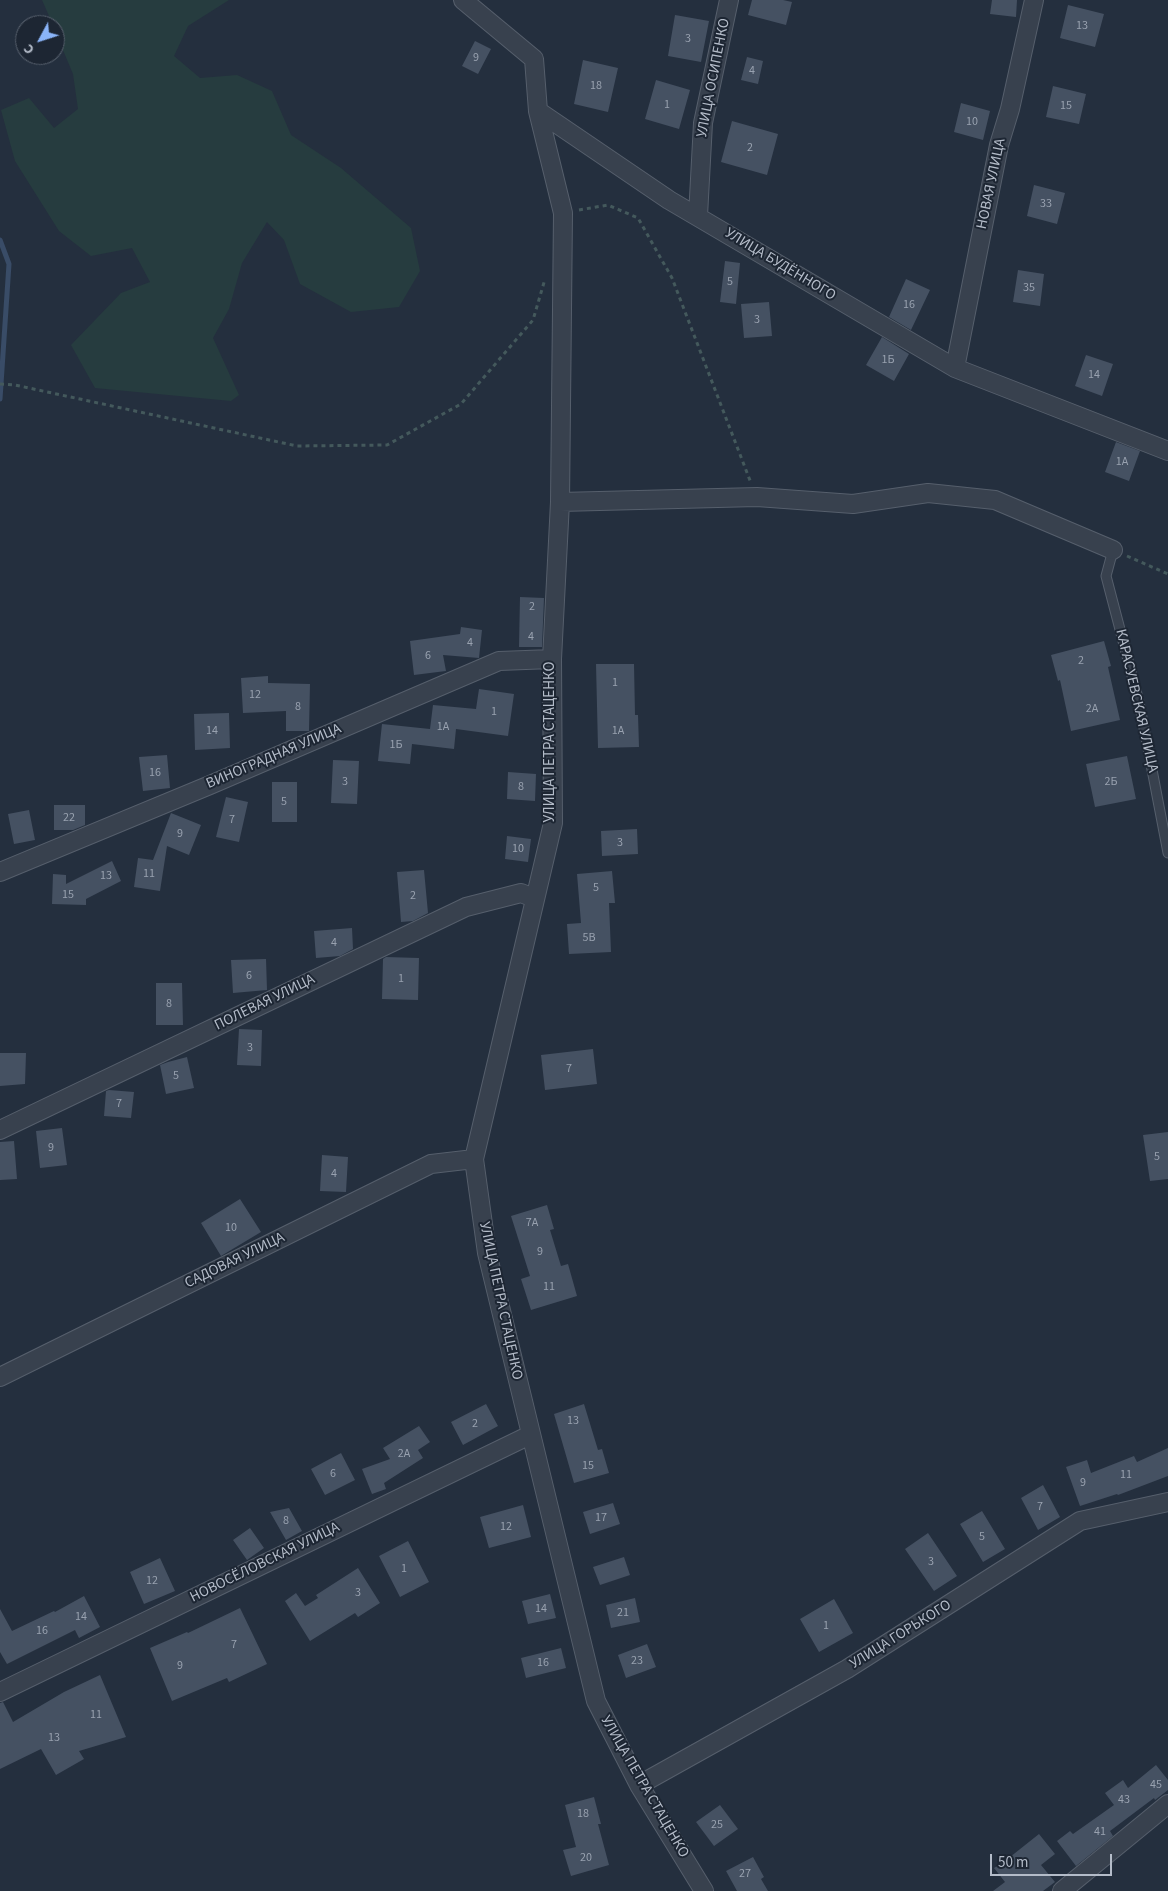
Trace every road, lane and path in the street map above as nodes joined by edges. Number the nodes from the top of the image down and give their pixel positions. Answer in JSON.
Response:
{"nodes":[{"id":1,"x":463,"y":0,"type":"edge"},
{"id":2,"x":729,"y":0,"type":"edge"},
{"id":3,"x":1034,"y":0,"type":"edge"},
{"id":4,"x":538,"y":111,"type":"junction"},
{"id":5,"x":563,"y":213,"type":"junction"},
{"id":6,"x":698,"y":216,"type":"junction"},
{"id":7,"x":546,"y":276,"type":"dead end"},
{"id":8,"x":954,"y":368,"type":"junction"},
{"id":9,"x":0,"y":384,"type":"edge"},
{"id":10,"x":1168,"y":451,"type":"edge"},
{"id":11,"x":757,"y":497,"type":"junction"},
{"id":12,"x":560,"y":502,"type":"junction"},
{"id":13,"x":1113,"y":550,"type":"junction"},
{"id":14,"x":1168,"y":574,"type":"edge"},
{"id":15,"x":552,"y":659,"type":"junction"},
{"id":16,"x":1168,"y":853,"type":"edge"},
{"id":17,"x":0,"y":872,"type":"edge"},
{"id":18,"x":534,"y":898,"type":"junction"},
{"id":19,"x":0,"y":1130,"type":"edge"},
{"id":20,"x":474,"y":1159,"type":"junction"},
{"id":21,"x":0,"y":1377,"type":"edge"},
{"id":22,"x":530,"y":1435,"type":"junction"},
{"id":23,"x":1168,"y":1502,"type":"edge"},
{"id":24,"x":0,"y":1692,"type":"edge"},
{"id":25,"x":640,"y":1785,"type":"junction"},
{"id":26,"x":1168,"y":1804,"type":"edge"},
{"id":27,"x":704,"y":1891,"type":"edge"},
{"id":28,"x":1062,"y":1891,"type":"edge"}],
"edges":[{"from":1,"to":4,"type":"street"},
{"from":2,"to":6,"type":"street","name":"УЛИЦА ОСИПЕНКО"},
{"from":3,"to":8,"type":"street","name":"НОВАЯ УЛИЦА"},
{"from":4,"to":5,"type":"street","name":"УЛИЦА ПЕТРА СТАЦЕНКО"},
{"from":4,"to":6,"type":"street","name":"УЛИЦА БУДЁННОГО"},
{"from":5,"to":11,"type":"path"},
{"from":5,"to":12,"type":"street","name":"УЛИЦА ПЕТРА СТАЦЕНКО"},
{"from":6,"to":8,"type":"street","name":"УЛИЦА БУДЁННОГО"},
{"from":7,"to":9,"type":"path"},
{"from":8,"to":10,"type":"street","name":"УЛИЦА БУДЁННОГО"},
{"from":11,"to":12,"type":"street"},
{"from":11,"to":13,"type":"street"},
{"from":12,"to":15,"type":"street","name":"УЛИЦА ПЕТРА СТАЦЕНКО"},
{"from":13,"to":14,"type":"path"},
{"from":13,"to":16,"type":"lane","name":"КАРАСУЕВСКАЯ УЛИЦА"},
{"from":15,"to":17,"type":"street","name":"ВИНОГРАДНАЯ УЛИЦА"},
{"from":15,"to":18,"type":"street","name":"УЛИЦА ПЕТРА СТАЦЕНКО"},
{"from":18,"to":19,"type":"street","name":"ПОЛЕВАЯ УЛИЦА"},
{"from":18,"to":20,"type":"street","name":"УЛИЦА ПЕТРА СТАЦЕНКО"},
{"from":20,"to":21,"type":"street","name":"САДОВАЯ УЛИЦА"},
{"from":20,"to":22,"type":"street","name":"УЛИЦА ПЕТРА СТАЦЕНКО"},
{"from":22,"to":24,"type":"street","name":"НОВОСЁЛОВСКАЯ УЛИЦА"},
{"from":22,"to":25,"type":"street","name":"УЛИЦА ПЕТРА СТАЦЕНКО"},
{"from":23,"to":25,"type":"street","name":"УЛИЦА ГОРЬКОГО"},
{"from":25,"to":27,"type":"street","name":"УЛИЦА ПЕТРА СТАЦЕНКО"},
{"from":26,"to":28,"type":"street"}]}
